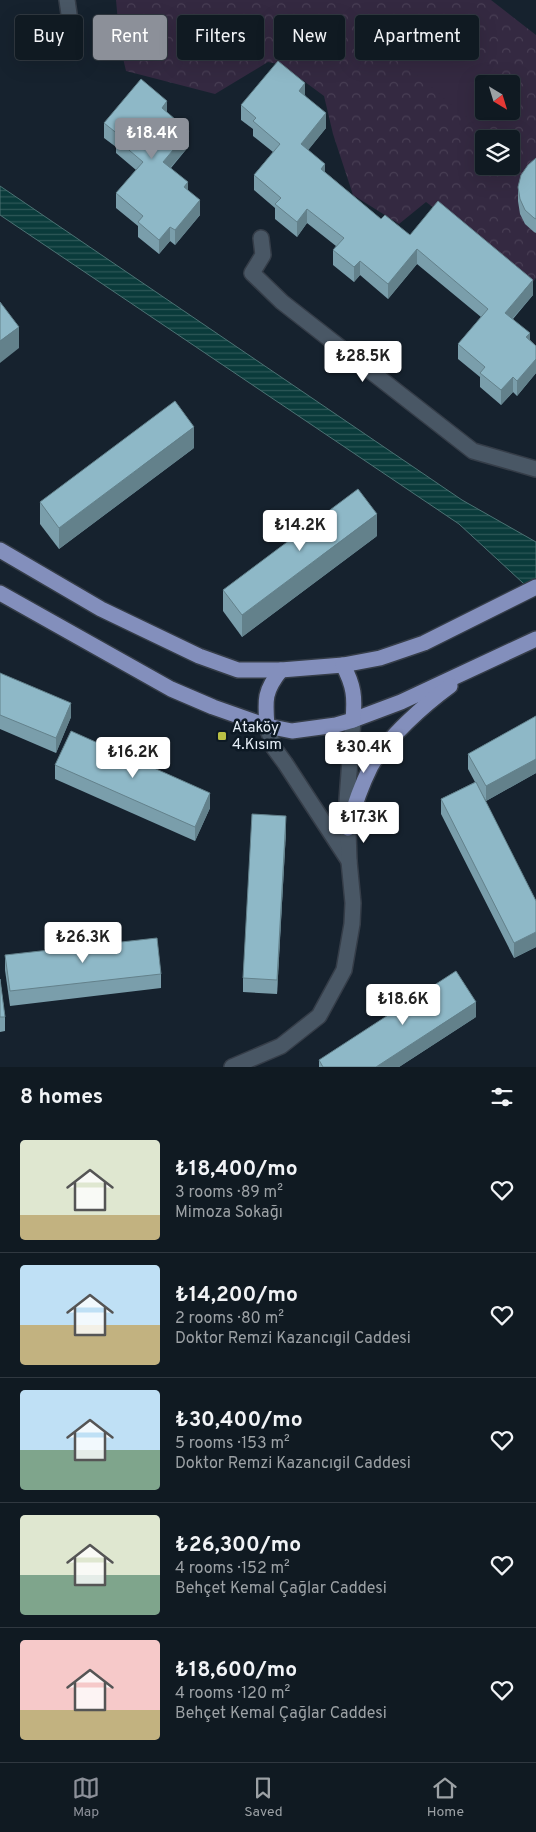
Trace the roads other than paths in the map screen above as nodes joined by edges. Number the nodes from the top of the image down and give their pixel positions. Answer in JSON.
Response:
{"nodes":[{"id":1,"x":67,"y":0,"type":"edge"},
{"id":2,"x":69,"y":15,"type":"edge"},
{"id":3,"x":261,"y":238,"type":"dead end"},
{"id":4,"x":536,"y":469,"type":"edge"},
{"id":5,"x":0,"y":550,"type":"edge"},
{"id":6,"x":536,"y":587,"type":"edge"},
{"id":7,"x":0,"y":593,"type":"edge"},
{"id":8,"x":536,"y":639,"type":"edge"},
{"id":9,"x":343,"y":665,"type":"junction"},
{"id":10,"x":474,"y":667,"type":"junction"},
{"id":11,"x":281,"y":670,"type":"junction"},
{"id":12,"x":353,"y":720,"type":"junction"},
{"id":13,"x":267,"y":726,"type":"junction"},
{"id":14,"x":348,"y":828,"type":"junction"},
{"id":15,"x":349,"y":861,"type":"junction"},
{"id":16,"x":232,"y":1067,"type":"edge"}],
"edges":[{"from":1,"to":2,"type":"main road"},
{"from":3,"to":4,"type":"main road"},
{"from":5,"to":11,"type":"main road"},
{"from":6,"to":9,"type":"main road"},
{"from":7,"to":13,"type":"main road"},
{"from":8,"to":10,"type":"main road"},
{"from":9,"to":11,"type":"main road"},
{"from":9,"to":12,"type":"main road"},
{"from":10,"to":12,"type":"main road"},
{"from":10,"to":14,"type":"main road"},
{"from":11,"to":13,"type":"main road"},
{"from":12,"to":13,"type":"main road"},
{"from":12,"to":14,"type":"main road"},
{"from":13,"to":15,"type":"main road"},
{"from":14,"to":15,"type":"main road"},
{"from":15,"to":16,"type":"main road"}]}
